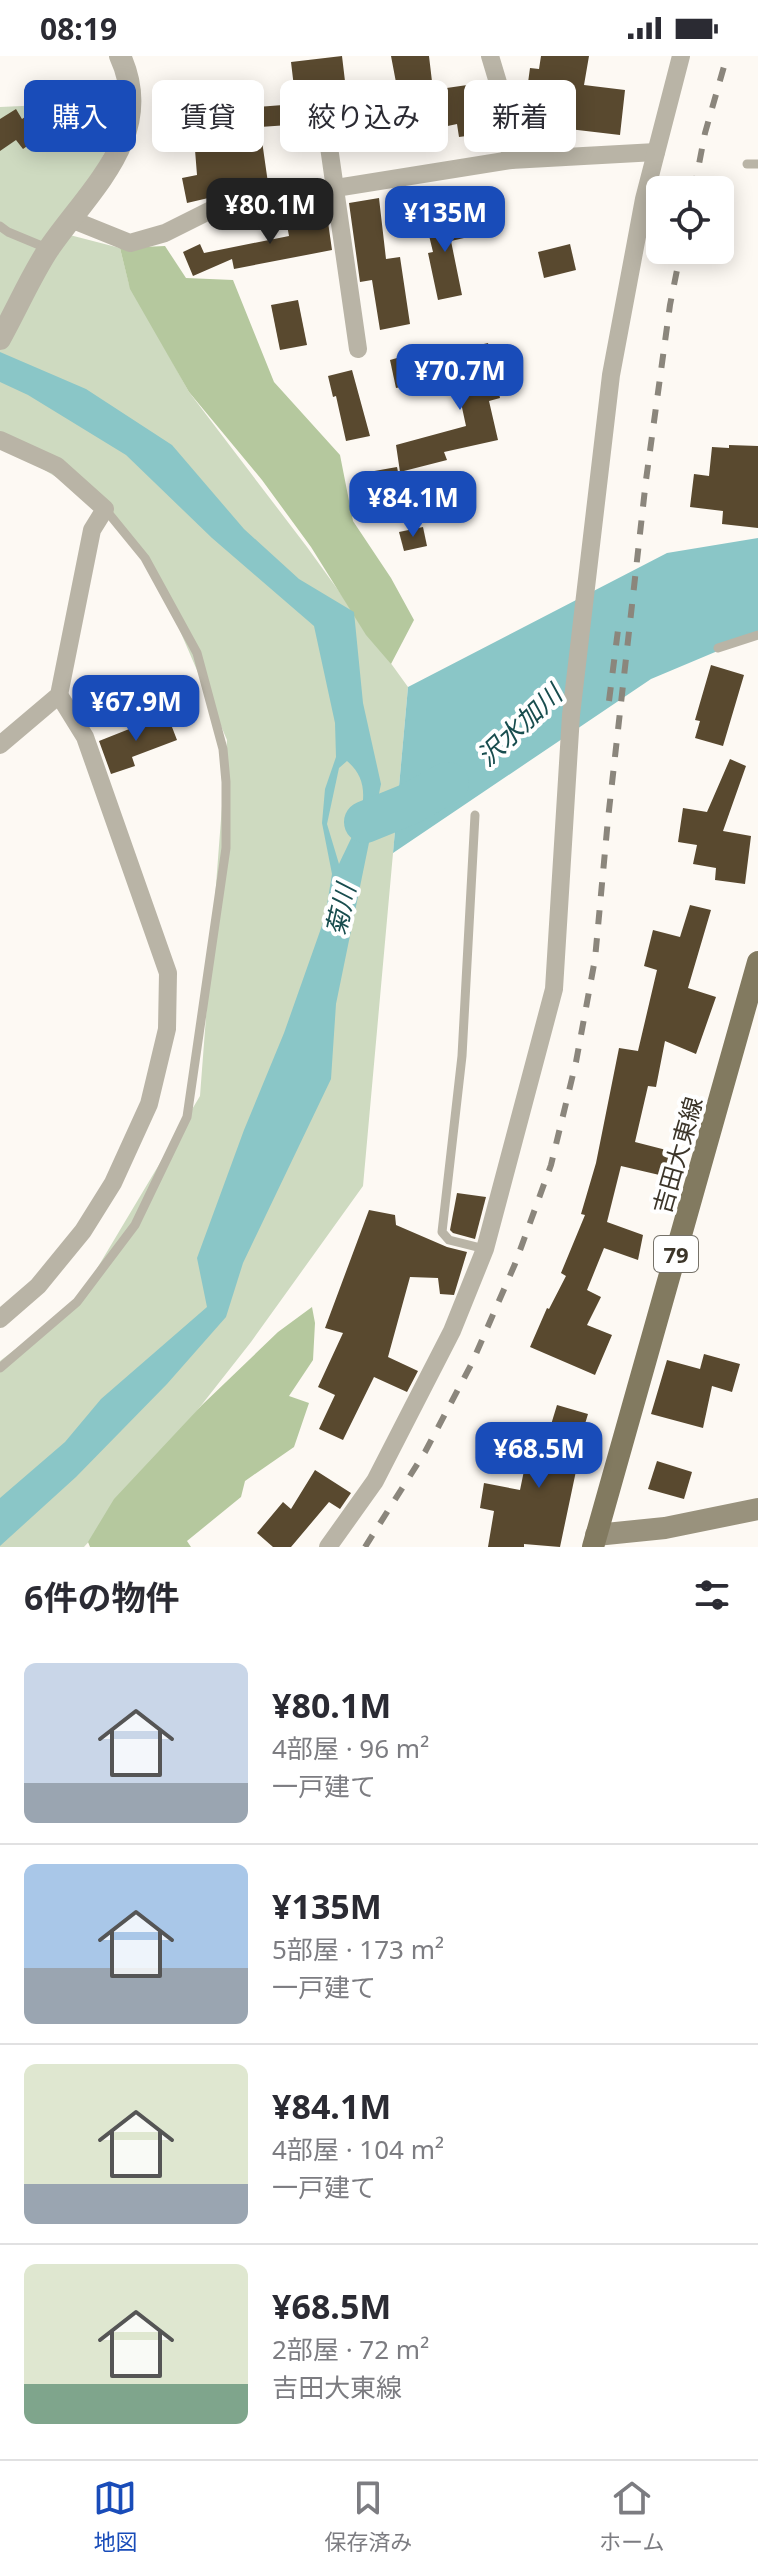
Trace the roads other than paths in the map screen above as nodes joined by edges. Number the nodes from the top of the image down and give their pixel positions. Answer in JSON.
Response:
{"nodes":[{"id":1,"x":120,"y":56,"type":"edge"},
{"id":2,"x":490,"y":56,"type":"edge"},
{"id":3,"x":681,"y":56,"type":"edge"},
{"id":4,"x":329,"y":152,"type":"edge"},
{"id":5,"x":656,"y":152,"type":"junction"},
{"id":6,"x":511,"y":160,"type":"junction"},
{"id":7,"x":334,"y":190,"type":"junction"},
{"id":8,"x":73,"y":220,"type":"junction"},
{"id":9,"x":0,"y":226,"type":"edge"},
{"id":10,"x":46,"y":254,"type":"junction"},
{"id":11,"x":0,"y":339,"type":"edge"},
{"id":12,"x":358,"y":349,"type":"dead end"},
{"id":13,"x":0,"y":440,"type":"edge"},
{"id":14,"x":105,"y":509,"type":"junction"},
{"id":15,"x":758,"y":635,"type":"edge"},
{"id":16,"x":718,"y":648,"type":"dead end"},
{"id":17,"x":59,"y":695,"type":"junction"},
{"id":18,"x":0,"y":745,"type":"edge"},
{"id":19,"x":475,"y":815,"type":"dead end"},
{"id":20,"x":758,"y":962,"type":"edge"},
{"id":21,"x":485,"y":1249,"type":"junction"},
{"id":22,"x":0,"y":1319,"type":"edge"},
{"id":23,"x":0,"y":1368,"type":"edge"},
{"id":24,"x":758,"y":1509,"type":"edge"},
{"id":25,"x":595,"y":1541,"type":"edge"},
{"id":26,"x":328,"y":1547,"type":"edge"}],
"edges":[{"from":1,"to":8,"type":"street"},
{"from":2,"to":6,"type":"street"},
{"from":3,"to":5,"type":"street"},
{"from":4,"to":7,"type":"street"},
{"from":5,"to":6,"type":"street"},
{"from":5,"to":21,"type":"street"},
{"from":6,"to":7,"type":"street"},
{"from":7,"to":8,"type":"street"},
{"from":7,"to":12,"type":"street"},
{"from":8,"to":10,"type":"street"},
{"from":9,"to":10,"type":"lane"},
{"from":10,"to":11,"type":"street"},
{"from":13,"to":14,"type":"street"},
{"from":14,"to":17,"type":"street"},
{"from":14,"to":23,"type":"lane"},
{"from":15,"to":16,"type":"lane"},
{"from":17,"to":18,"type":"street"},
{"from":17,"to":22,"type":"street"},
{"from":19,"to":21,"type":"lane"},
{"from":20,"to":25,"type":"main road","name":"吉田大東線","number":"79"},
{"from":21,"to":26,"type":"street"},
{"from":24,"to":25,"type":"main road"}]}
